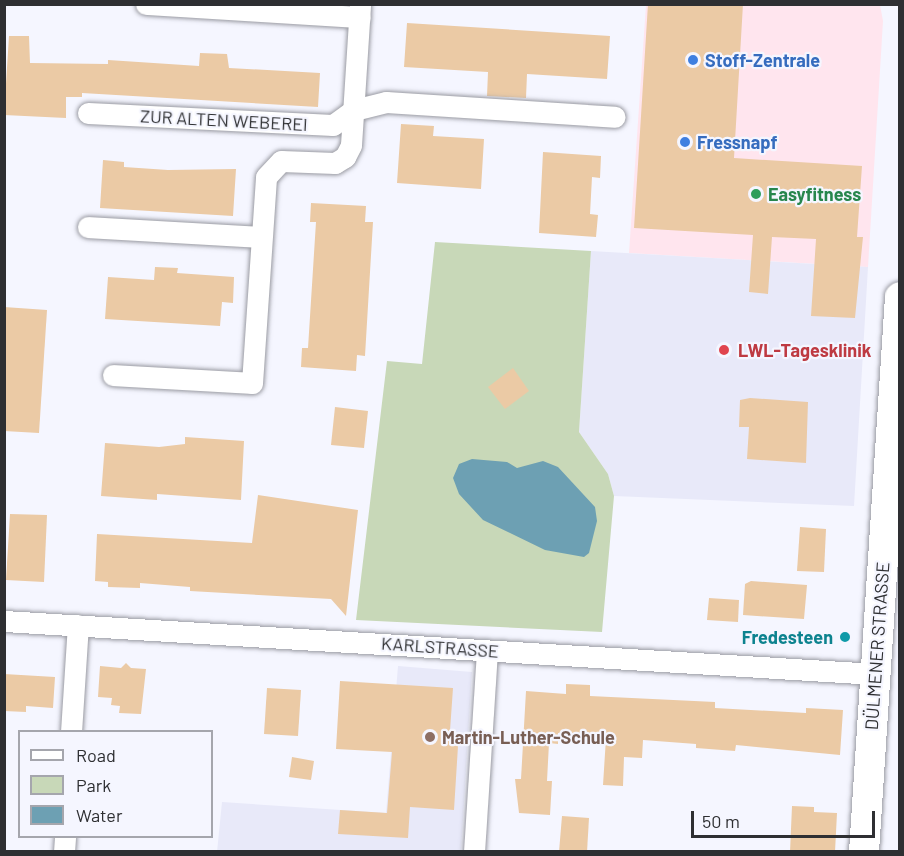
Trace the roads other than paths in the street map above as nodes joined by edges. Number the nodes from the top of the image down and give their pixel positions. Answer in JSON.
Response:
{"nodes":[{"id":1,"x":146,"y":4,"type":"edge"},
{"id":2,"x":360,"y":11,"type":"edge"},
{"id":3,"x":354,"y":110,"type":"junction"},
{"id":4,"x":88,"y":113,"type":"dead end"},
{"id":5,"x":615,"y":117,"type":"dead end"},
{"id":6,"x":88,"y":227,"type":"dead end"},
{"id":7,"x":260,"y":237,"type":"junction"},
{"id":8,"x":900,"y":297,"type":"edge"},
{"id":9,"x":113,"y":375,"type":"dead end"},
{"id":10,"x":4,"y":621,"type":"edge"},
{"id":11,"x":78,"y":626,"type":"junction"},
{"id":12,"x":487,"y":651,"type":"junction"},
{"id":13,"x":876,"y":674,"type":"junction"},
{"id":14,"x":71,"y":730,"type":"edge"},
{"id":15,"x":474,"y":852,"type":"edge"},
{"id":16,"x":864,"y":852,"type":"edge"}],
"edges":[{"from":1,"to":2,"type":"street","name":"ZUR ALTEN WEBEREI"},
{"from":2,"to":3,"type":"street","name":"ZUR ALTEN WEBEREI"},
{"from":3,"to":4,"type":"street","name":"ZUR ALTEN WEBEREI"},
{"from":3,"to":5,"type":"street","name":"ZUR ALTEN WEBEREI"},
{"from":3,"to":7,"type":"street","name":"ZUR ALTEN WEBEREI"},
{"from":6,"to":7,"type":"street"},
{"from":7,"to":9,"type":"street","name":"ZUR ALTEN WEBEREI"},
{"from":8,"to":13,"type":"street","name":"DÜLMENER STRASSE"},
{"from":10,"to":11,"type":"street","name":"KARLSTRASSE"},
{"from":11,"to":12,"type":"street","name":"KARLSTRASSE"},
{"from":11,"to":14,"type":"street"},
{"from":12,"to":13,"type":"street","name":"KARLSTRASSE"},
{"from":12,"to":15,"type":"street"},
{"from":13,"to":16,"type":"street","name":"DÜLMENER STRASSE"}]}
